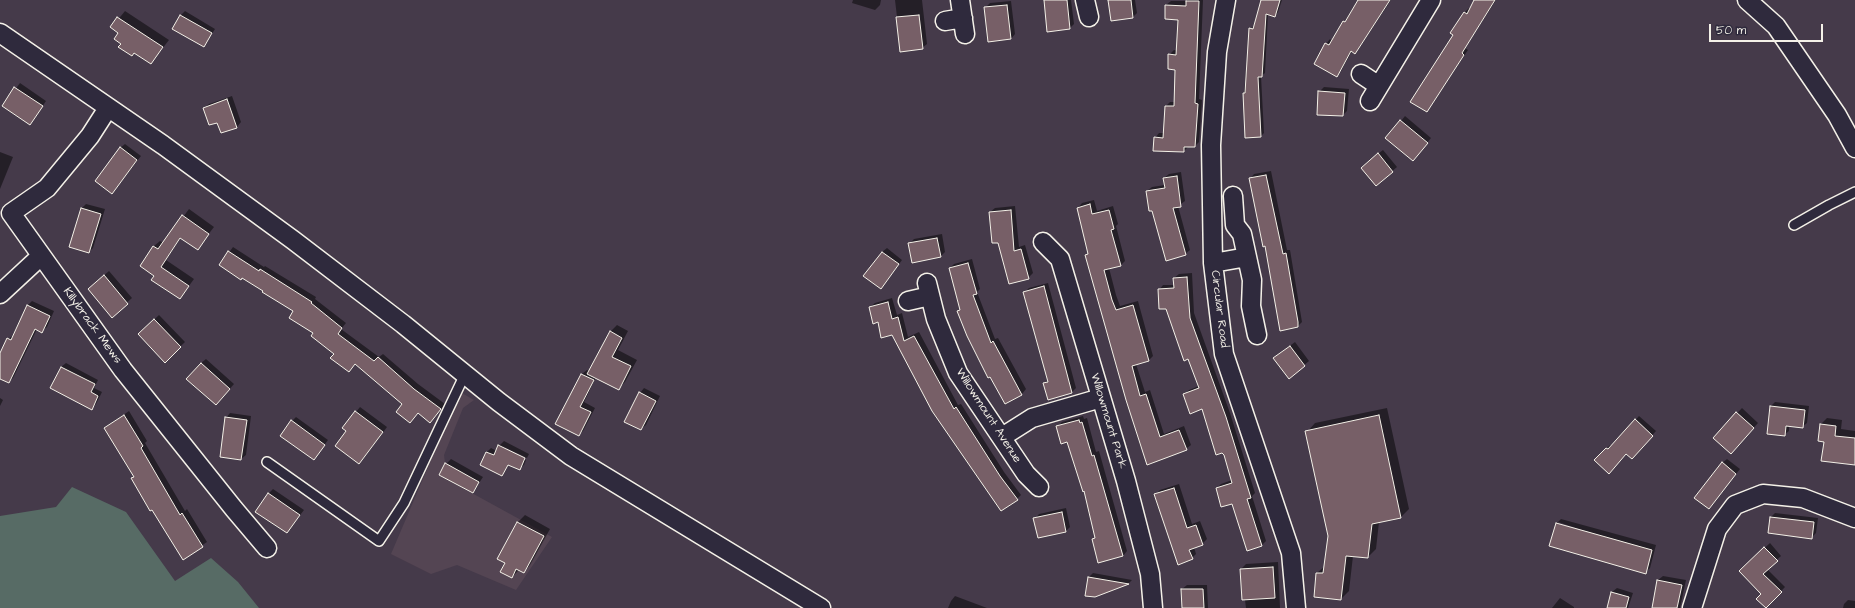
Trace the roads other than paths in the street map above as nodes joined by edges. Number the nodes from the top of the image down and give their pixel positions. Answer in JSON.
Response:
{"nodes":[{"id":1,"x":960,"y":0,"type":"edge"},
{"id":2,"x":1226,"y":0,"type":"edge"},
{"id":3,"x":1431,"y":0,"type":"edge"},
{"id":4,"x":1748,"y":0,"type":"edge"},
{"id":5,"x":945,"y":21,"type":"dead end"},
{"id":6,"x":0,"y":33,"type":"edge"},
{"id":7,"x":1361,"y":74,"type":"dead end"},
{"id":8,"x":108,"y":108,"type":"junction"},
{"id":9,"x":1852,"y":138,"type":"edge"},
{"id":10,"x":1855,"y":192,"type":"edge"},
{"id":11,"x":1233,"y":196,"type":"dead end"},
{"id":12,"x":1794,"y":225,"type":"dead end"},
{"id":13,"x":1043,"y":242,"type":"dead end"},
{"id":14,"x":41,"y":256,"type":"junction"},
{"id":15,"x":1247,"y":256,"type":"junction"},
{"id":16,"x":1213,"y":263,"type":"junction"},
{"id":17,"x":0,"y":294,"type":"edge"},
{"id":18,"x":908,"y":301,"type":"dead end"},
{"id":19,"x":1256,"y":335,"type":"dead end"},
{"id":20,"x":464,"y":374,"type":"junction"},
{"id":21,"x":1101,"y":398,"type":"junction"},
{"id":22,"x":1002,"y":437,"type":"junction"},
{"id":23,"x":267,"y":462,"type":"dead end"},
{"id":24,"x":1039,"y":487,"type":"dead end"},
{"id":25,"x":1855,"y":518,"type":"edge"},
{"id":26,"x":267,"y":548,"type":"dead end"},
{"id":27,"x":821,"y":608,"type":"edge"},
{"id":28,"x":1153,"y":608,"type":"edge"},
{"id":29,"x":1296,"y":608,"type":"edge"},
{"id":30,"x":1692,"y":608,"type":"edge"}],
"edges":[{"from":1,"to":5,"type":"street"},
{"from":2,"to":16,"type":"street","name":"Circular Road"},
{"from":3,"to":7,"type":"street"},
{"from":4,"to":9,"type":"street"},
{"from":6,"to":8,"type":"street"},
{"from":8,"to":14,"type":"street","name":"Killybrack Mews"},
{"from":8,"to":20,"type":"street"},
{"from":10,"to":12,"type":"lane"},
{"from":11,"to":15,"type":"street"},
{"from":13,"to":21,"type":"street","name":"Willowmount Park"},
{"from":14,"to":17,"type":"street"},
{"from":14,"to":26,"type":"street","name":"Killybrack Mews"},
{"from":15,"to":16,"type":"street"},
{"from":15,"to":19,"type":"street"},
{"from":16,"to":29,"type":"street","name":"Circular Road"},
{"from":18,"to":22,"type":"street","name":"Willowmount Avenue"},
{"from":20,"to":23,"type":"lane"},
{"from":20,"to":27,"type":"street"},
{"from":21,"to":22,"type":"street"},
{"from":21,"to":28,"type":"street","name":"Willowmount Park"},
{"from":22,"to":24,"type":"street","name":"Willowmount Avenue"},
{"from":25,"to":30,"type":"street"}]}
